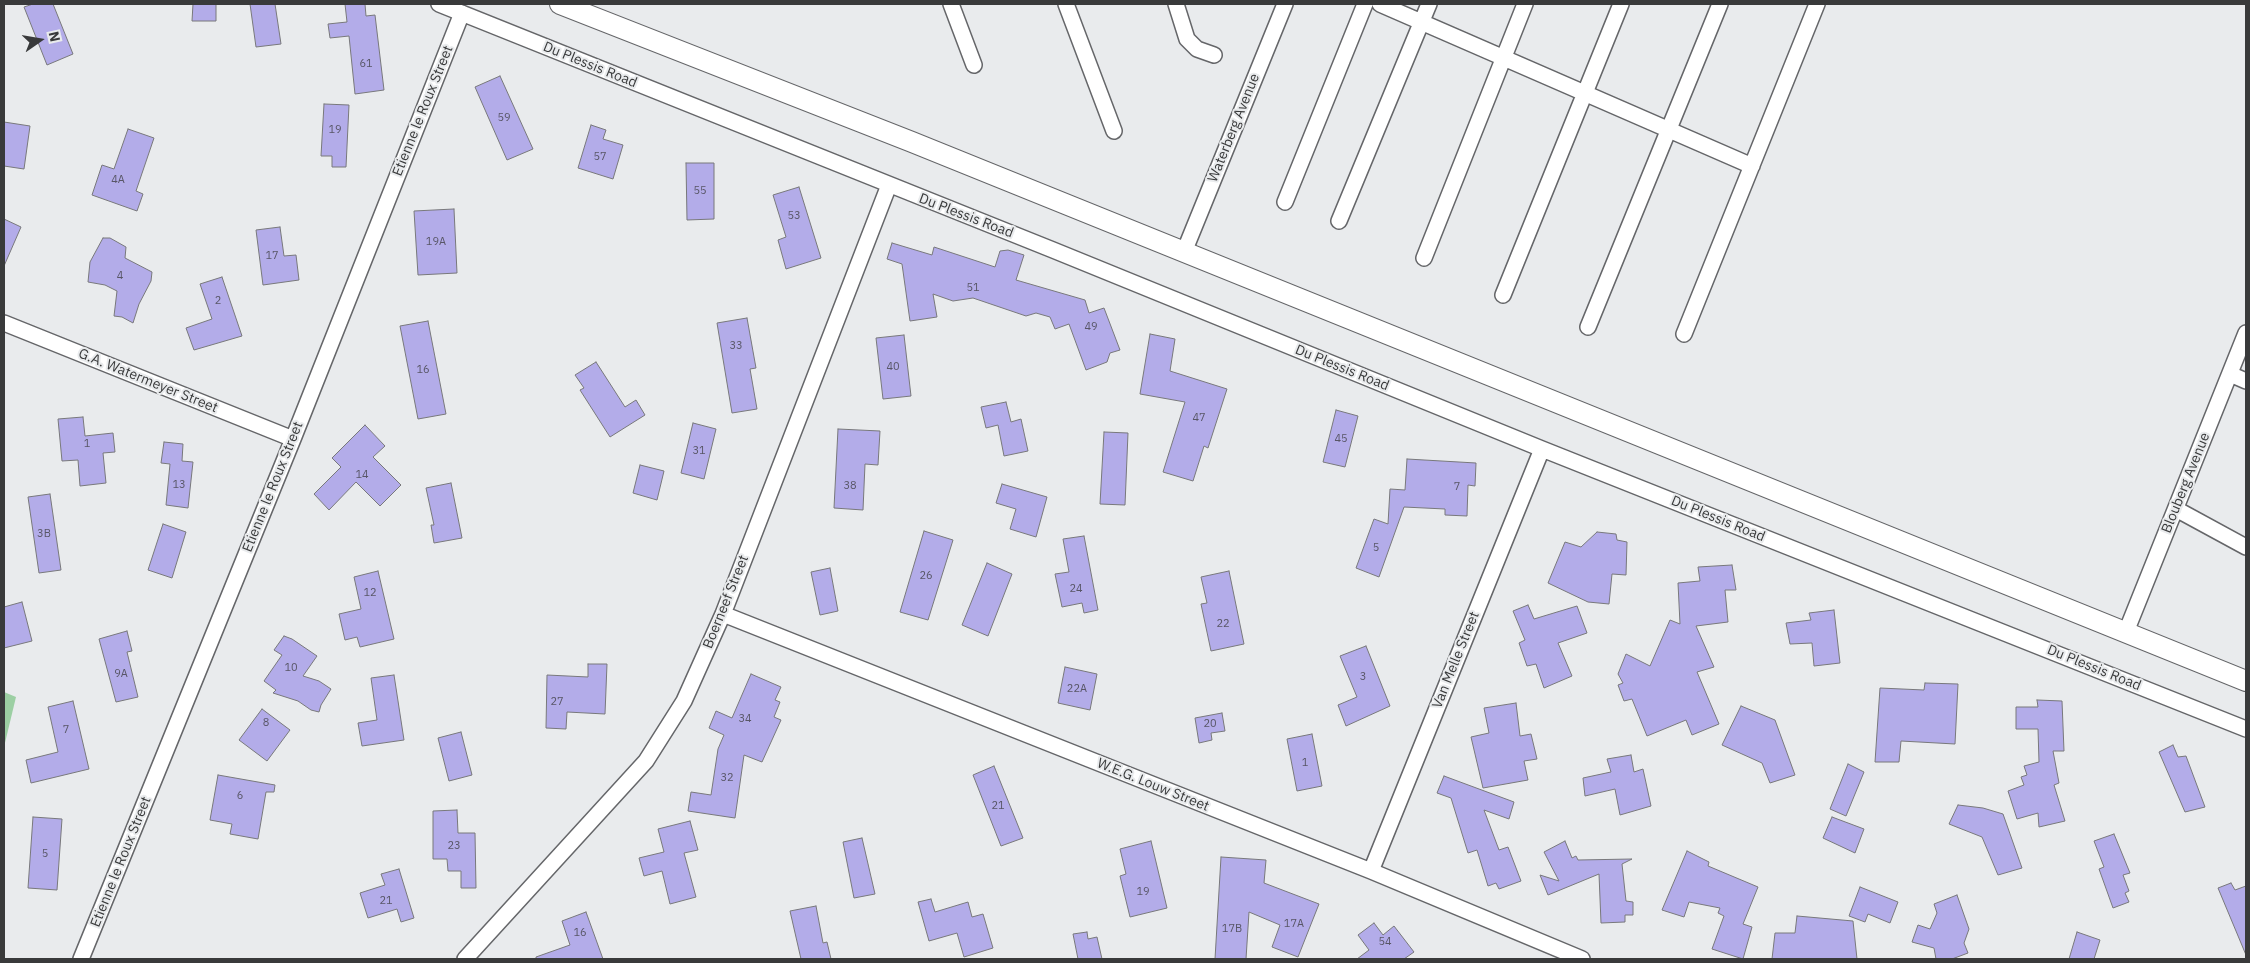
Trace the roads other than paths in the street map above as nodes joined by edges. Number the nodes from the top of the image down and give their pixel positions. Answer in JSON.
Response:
{"nodes":[{"id":1,"x":439,"y":4,"type":"edge"},
{"id":2,"x":560,"y":4,"type":"edge"},
{"id":3,"x":951,"y":4,"type":"edge"},
{"id":4,"x":1066,"y":4,"type":"edge"},
{"id":5,"x":1176,"y":4,"type":"edge"},
{"id":6,"x":1285,"y":4,"type":"edge"},
{"id":7,"x":1365,"y":4,"type":"edge"},
{"id":8,"x":1380,"y":4,"type":"edge"},
{"id":9,"x":1429,"y":4,"type":"edge"},
{"id":10,"x":1525,"y":4,"type":"edge"},
{"id":11,"x":1621,"y":4,"type":"edge"},
{"id":12,"x":1720,"y":4,"type":"edge"},
{"id":13,"x":1817,"y":4,"type":"edge"},
{"id":14,"x":462,"y":13,"type":"junction"},
{"id":15,"x":1421,"y":22,"type":"junction"},
{"id":16,"x":1214,"y":56,"type":"dead end"},
{"id":17,"x":1503,"y":59,"type":"junction"},
{"id":18,"x":974,"y":65,"type":"dead end"},
{"id":19,"x":1584,"y":94,"type":"junction"},
{"id":20,"x":1114,"y":131,"type":"dead end"},
{"id":21,"x":1668,"y":131,"type":"junction"},
{"id":22,"x":1752,"y":166,"type":"junction"},
{"id":23,"x":889,"y":185,"type":"junction"},
{"id":24,"x":1285,"y":202,"type":"dead end"},
{"id":25,"x":1339,"y":222,"type":"dead end"},
{"id":26,"x":1184,"y":252,"type":"junction"},
{"id":27,"x":1424,"y":258,"type":"dead end"},
{"id":28,"x":1503,"y":295,"type":"dead end"},
{"id":29,"x":4,"y":323,"type":"edge"},
{"id":30,"x":1588,"y":327,"type":"dead end"},
{"id":31,"x":2246,"y":333,"type":"edge"},
{"id":32,"x":1684,"y":334,"type":"dead end"},
{"id":33,"x":2230,"y":374,"type":"junction"},
{"id":34,"x":2246,"y":381,"type":"edge"},
{"id":35,"x":293,"y":439,"type":"junction"},
{"id":36,"x":1542,"y":449,"type":"junction"},
{"id":37,"x":2176,"y":509,"type":"junction"},
{"id":38,"x":2246,"y":547,"type":"edge"},
{"id":39,"x":723,"y":614,"type":"junction"},
{"id":40,"x":2126,"y":632,"type":"junction"},
{"id":41,"x":2246,"y":681,"type":"edge"},
{"id":42,"x":2246,"y":729,"type":"edge"},
{"id":43,"x":1370,"y":871,"type":"junction"},
{"id":44,"x":470,"y":957,"type":"edge"},
{"id":45,"x":81,"y":959,"type":"edge"},
{"id":46,"x":1582,"y":959,"type":"edge"}],
"edges":[{"from":1,"to":14,"type":"street","name":"Du Plessis Road"},
{"from":2,"to":26,"type":"street"},
{"from":3,"to":18,"type":"street"},
{"from":4,"to":20,"type":"street"},
{"from":5,"to":16,"type":"street"},
{"from":6,"to":26,"type":"street","name":"Waterberg Avenue"},
{"from":7,"to":24,"type":"street"},
{"from":8,"to":15,"type":"street"},
{"from":9,"to":15,"type":"street"},
{"from":10,"to":17,"type":"street"},
{"from":11,"to":19,"type":"street"},
{"from":12,"to":21,"type":"street"},
{"from":13,"to":22,"type":"street"},
{"from":14,"to":23,"type":"street","name":"Du Plessis Road"},
{"from":14,"to":35,"type":"street","name":"Etienne le Roux Street"},
{"from":15,"to":17,"type":"street"},
{"from":15,"to":25,"type":"street"},
{"from":17,"to":19,"type":"street"},
{"from":17,"to":27,"type":"street"},
{"from":19,"to":21,"type":"street"},
{"from":19,"to":28,"type":"street"},
{"from":21,"to":22,"type":"street"},
{"from":21,"to":30,"type":"street"},
{"from":22,"to":32,"type":"street"},
{"from":23,"to":36,"type":"street","name":"Du Plessis Road"},
{"from":23,"to":39,"type":"street","name":"Boerneef Street"},
{"from":26,"to":40,"type":"street"},
{"from":29,"to":35,"type":"street","name":"G.A. Watermeyer Street"},
{"from":31,"to":33,"type":"street","name":"Blouberg Avenue"},
{"from":33,"to":34,"type":"street"},
{"from":33,"to":37,"type":"street","name":"Blouberg Avenue"},
{"from":35,"to":45,"type":"street","name":"Etienne le Roux Street"},
{"from":36,"to":42,"type":"street","name":"Du Plessis Road"},
{"from":36,"to":43,"type":"street","name":"Van Melle Street"},
{"from":37,"to":38,"type":"street"},
{"from":37,"to":40,"type":"street","name":"Blouberg Avenue"},
{"from":39,"to":43,"type":"street","name":"W.E.G. Louw Street"},
{"from":39,"to":44,"type":"street","name":"Boerneef Street"},
{"from":40,"to":41,"type":"street"},
{"from":43,"to":46,"type":"street","name":"W.E.G. Louw Street"}]}
